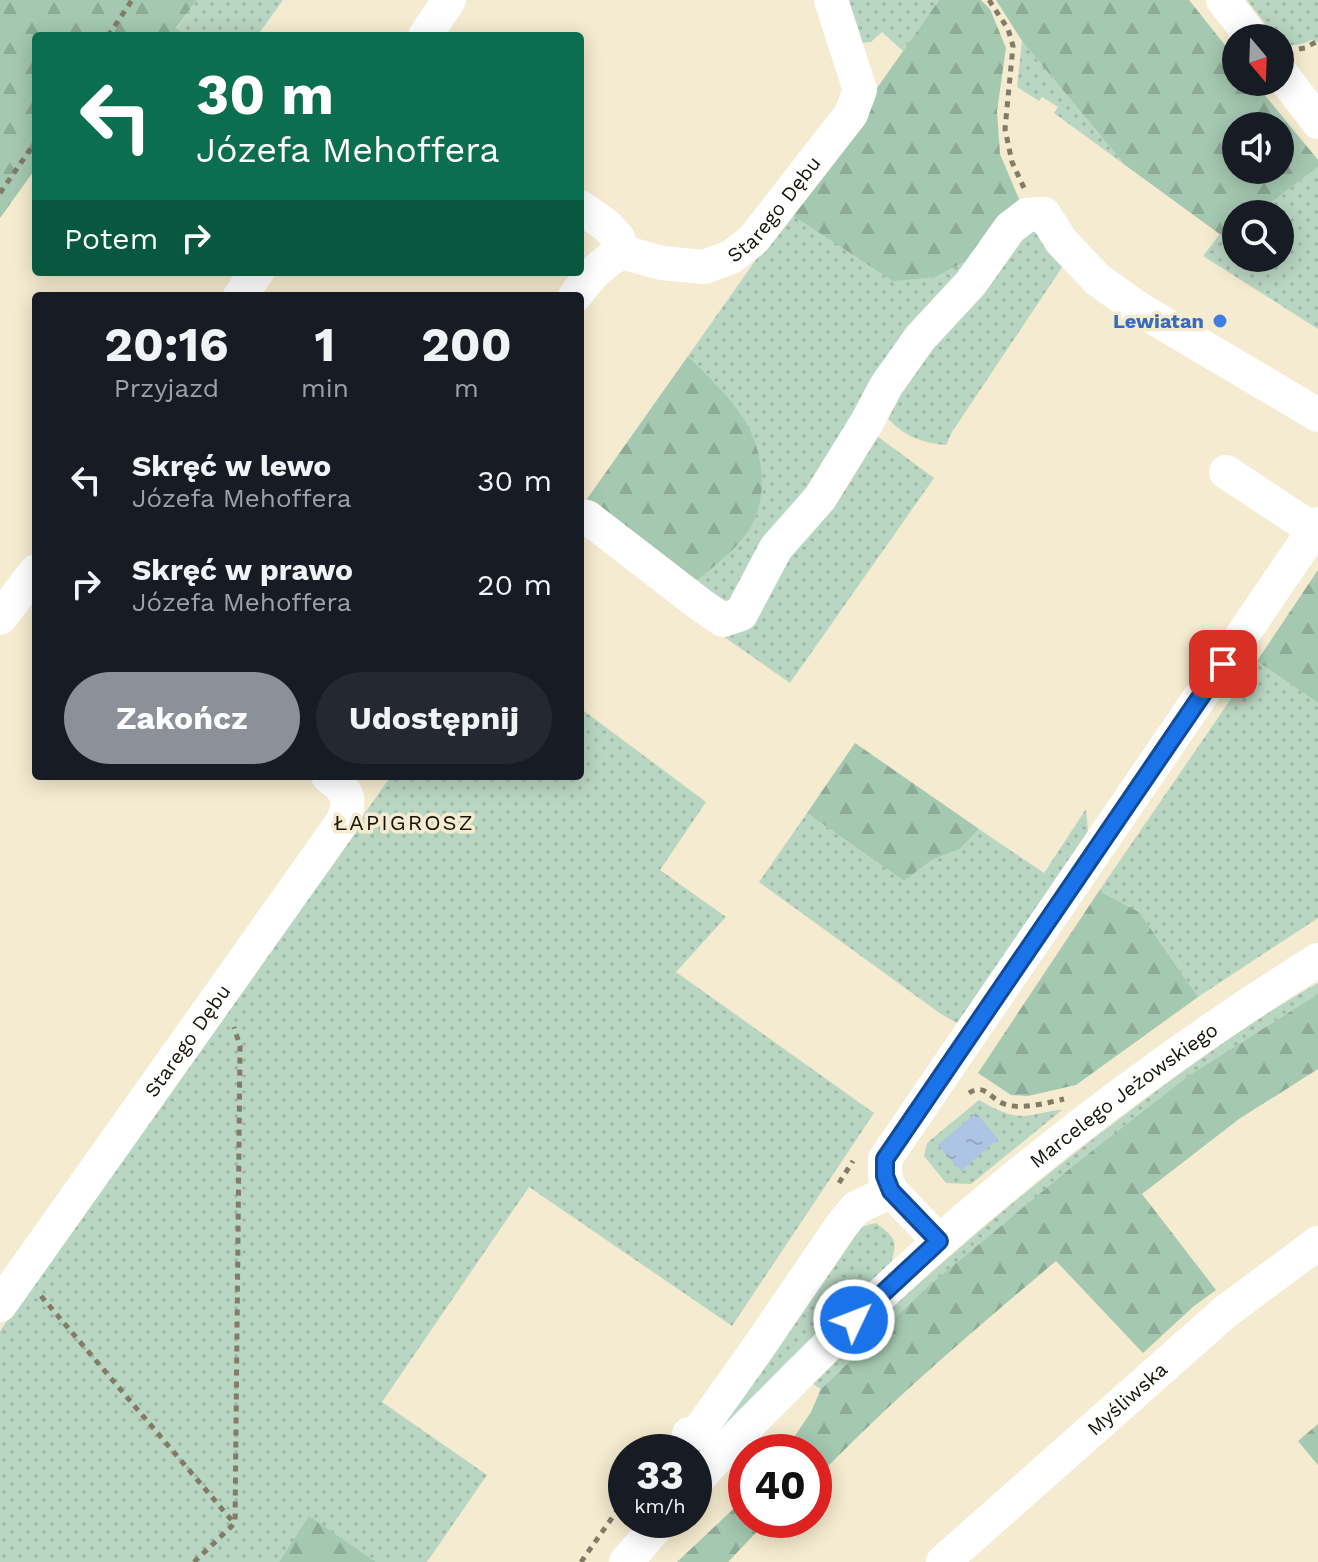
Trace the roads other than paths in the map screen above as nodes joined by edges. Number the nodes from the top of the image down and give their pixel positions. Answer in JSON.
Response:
{"nodes":[{"id":1,"x":449,"y":0,"type":"edge"},
{"id":2,"x":831,"y":0,"type":"edge"},
{"id":3,"x":1223,"y":0,"type":"edge"},
{"id":4,"x":1242,"y":24,"type":"edge"},
{"id":5,"x":428,"y":32,"type":"edge"},
{"id":6,"x":1294,"y":90,"type":"edge"},
{"id":7,"x":1318,"y":122,"type":"edge"},
{"id":8,"x":584,"y":210,"type":"edge"},
{"id":9,"x":622,"y":252,"type":"junction"},
{"id":10,"x":578,"y":292,"type":"edge"},
{"id":11,"x":1318,"y":415,"type":"edge"},
{"id":12,"x":1226,"y":472,"type":"dead end"},
{"id":13,"x":587,"y":517,"type":"dead end"},
{"id":14,"x":1316,"y":527,"type":"edge"},
{"id":15,"x":32,"y":576,"type":"edge"},
{"id":16,"x":0,"y":618,"type":"edge"},
{"id":17,"x":333,"y":780,"type":"edge"},
{"id":18,"x":1318,"y":960,"type":"edge"},
{"id":19,"x":891,"y":1191,"type":"junction"},
{"id":20,"x":939,"y":1241,"type":"junction"},
{"id":21,"x":1318,"y":1243,"type":"edge"},
{"id":22,"x":10,"y":1292,"type":"edge"},
{"id":23,"x":694,"y":1434,"type":"edge"},
{"id":24,"x":712,"y":1464,"type":"edge"},
{"id":25,"x":647,"y":1538,"type":"edge"},
{"id":26,"x":626,"y":1562,"type":"edge"},
{"id":27,"x":943,"y":1562,"type":"edge"}],
"edges":[{"from":1,"to":5,"type":"street"},
{"from":2,"to":9,"type":"street","name":"Starego Dębu"},
{"from":3,"to":4,"type":"street"},
{"from":6,"to":7,"type":"street"},
{"from":8,"to":9,"type":"street"},
{"from":9,"to":10,"type":"street"},
{"from":11,"to":13,"type":"street"},
{"from":12,"to":14,"type":"street"},
{"from":14,"to":19,"type":"street"},
{"from":15,"to":16,"type":"street"},
{"from":17,"to":22,"type":"street","name":"Starego Dębu"},
{"from":18,"to":20,"type":"street","name":"Marcelego Jeżowskiego"},
{"from":19,"to":20,"type":"street"},
{"from":19,"to":23,"type":"street"},
{"from":20,"to":24,"type":"street","name":"Marcelego Jeżowskiego"},
{"from":21,"to":27,"type":"street","name":"Myśliwska"},
{"from":25,"to":26,"type":"street"}]}
